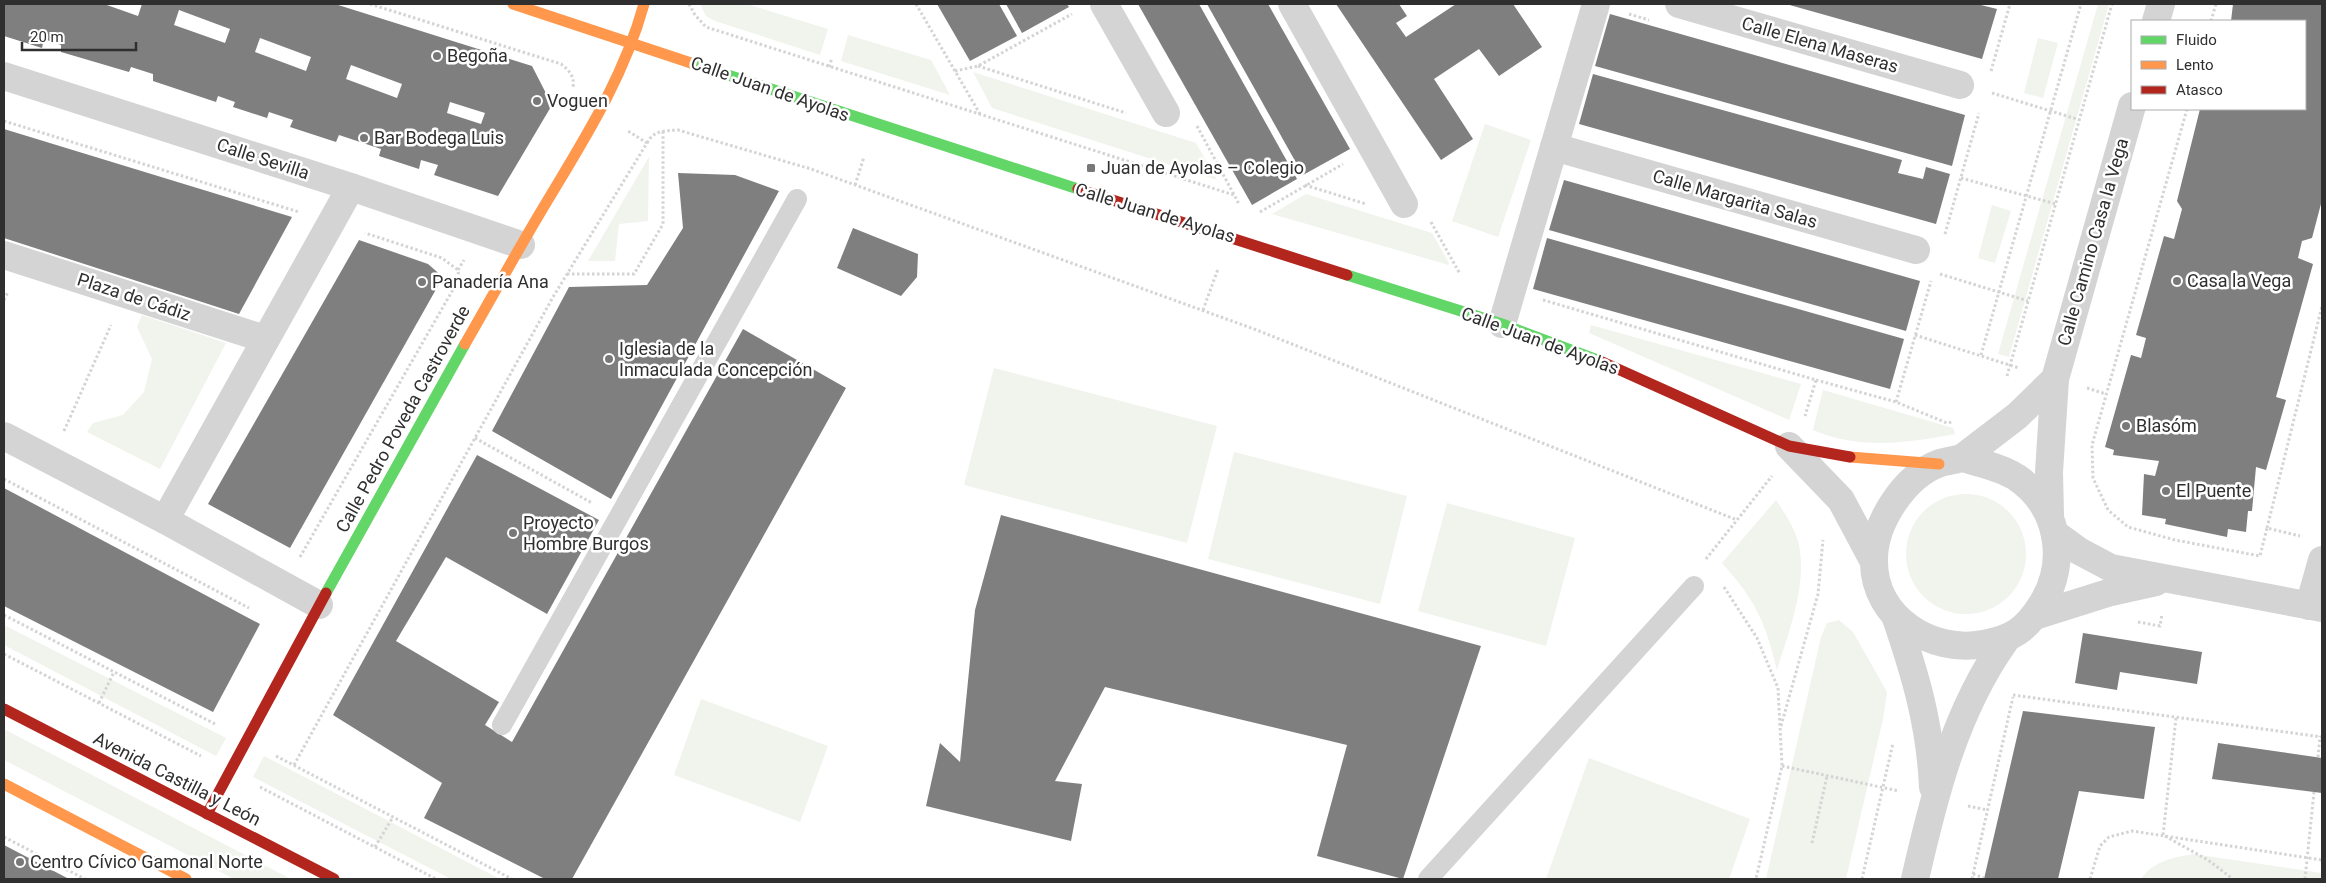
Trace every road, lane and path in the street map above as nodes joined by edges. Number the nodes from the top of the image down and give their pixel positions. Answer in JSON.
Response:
{"nodes":[{"id":1,"x":370,"y":4,"type":"edge"},
{"id":2,"x":513,"y":4,"type":"edge"},
{"id":3,"x":644,"y":4,"type":"edge"},
{"id":4,"x":689,"y":4,"type":"edge"},
{"id":5,"x":916,"y":4,"type":"edge"},
{"id":6,"x":1104,"y":4,"type":"edge"},
{"id":7,"x":1292,"y":4,"type":"edge"},
{"id":8,"x":1596,"y":4,"type":"edge"},
{"id":9,"x":1679,"y":4,"type":"edge"},
{"id":10,"x":2010,"y":4,"type":"edge"},
{"id":11,"x":2081,"y":4,"type":"edge"},
{"id":12,"x":2112,"y":4,"type":"edge"},
{"id":13,"x":2161,"y":4,"type":"edge"},
{"id":14,"x":2216,"y":4,"type":"edge"},
{"id":15,"x":1076,"y":11,"type":"dead end"},
{"id":16,"x":2156,"y":20,"type":"edge"},
{"id":17,"x":2211,"y":20,"type":"edge"},
{"id":18,"x":634,"y":43,"type":"junction"},
{"id":19,"x":832,"y":58,"type":"dead end"},
{"id":20,"x":978,"y":66,"type":"junction"},
{"id":21,"x":829,"y":67,"type":"junction"},
{"id":22,"x":955,"y":71,"type":"junction"},
{"id":23,"x":4,"y":76,"type":"edge"},
{"id":24,"x":1990,"y":76,"type":"dead end"},
{"id":25,"x":1973,"y":88,"type":"joint"},
{"id":26,"x":1981,"y":106,"type":"dead end"},
{"id":27,"x":2131,"y":110,"type":"edge"},
{"id":28,"x":2187,"y":110,"type":"edge"},
{"id":29,"x":2050,"y":111,"type":"junction"},
{"id":30,"x":600,"y":113,"type":"junction"},
{"id":31,"x":1166,"y":113,"type":"dead end"},
{"id":32,"x":1128,"y":114,"type":"dead end"},
{"id":33,"x":980,"y":115,"type":"junction"},
{"id":34,"x":2080,"y":120,"type":"junction"},
{"id":35,"x":663,"y":131,"type":"junction"},
{"id":36,"x":1194,"y":134,"type":"dead end"},
{"id":37,"x":1203,"y":137,"type":"dead end"},
{"id":38,"x":647,"y":143,"type":"junction"},
{"id":39,"x":1554,"y":147,"type":"junction"},
{"id":40,"x":1351,"y":160,"type":"dead end"},
{"id":41,"x":1961,"y":178,"type":"junction"},
{"id":42,"x":351,"y":187,"type":"junction"},
{"id":43,"x":1235,"y":195,"type":"dead end"},
{"id":44,"x":2025,"y":196,"type":"junction"},
{"id":45,"x":797,"y":199,"type":"dead end"},
{"id":46,"x":1404,"y":204,"type":"dead end"},
{"id":47,"x":2056,"y":204,"type":"junction"},
{"id":48,"x":1258,"y":212,"type":"dead end"},
{"id":49,"x":1943,"y":243,"type":"dead end"},
{"id":50,"x":521,"y":245,"type":"junction"},
{"id":51,"x":1916,"y":250,"type":"dead end"},
{"id":52,"x":4,"y":255,"type":"edge"},
{"id":53,"x":1934,"y":271,"type":"dead end"},
{"id":54,"x":566,"y":274,"type":"junction"},
{"id":55,"x":1931,"y":278,"type":"dead end"},
{"id":56,"x":1999,"y":292,"type":"junction"},
{"id":57,"x":125,"y":294,"type":"junction"},
{"id":58,"x":2028,"y":301,"type":"junction"},
{"id":59,"x":2322,"y":306,"type":"edge"},
{"id":60,"x":1502,"y":324,"type":"junction"},
{"id":61,"x":1915,"y":334,"type":"junction"},
{"id":62,"x":265,"y":339,"type":"junction"},
{"id":63,"x":1981,"y":355,"type":"junction"},
{"id":64,"x":2010,"y":365,"type":"junction"},
{"id":65,"x":2055,"y":379,"type":"junction"},
{"id":66,"x":1816,"y":380,"type":"dead end"},
{"id":67,"x":2006,"y":382,"type":"dead end"},
{"id":68,"x":1896,"y":402,"type":"junction"},
{"id":69,"x":1954,"y":422,"type":"dead end"},
{"id":70,"x":4,"y":436,"type":"edge"},
{"id":71,"x":62,"y":436,"type":"dead end"},
{"id":72,"x":475,"y":438,"type":"junction"},
{"id":73,"x":1789,"y":446,"type":"junction"},
{"id":74,"x":1951,"y":461,"type":"junction"},
{"id":75,"x":4,"y":479,"type":"edge"},
{"id":76,"x":1778,"y":484,"type":"dead end"},
{"id":77,"x":596,"y":505,"type":"dead end"},
{"id":78,"x":164,"y":520,"type":"junction"},
{"id":79,"x":1737,"y":520,"type":"junction"},
{"id":80,"x":2053,"y":525,"type":"junction"},
{"id":81,"x":2267,"y":528,"type":"junction"},
{"id":82,"x":1819,"y":531,"type":"dead end"},
{"id":83,"x":2304,"y":537,"type":"dead end"},
{"id":84,"x":1823,"y":540,"type":"junction"},
{"id":85,"x":1828,"y":547,"type":"dead end"},
{"id":86,"x":2322,"y":560,"type":"edge"},
{"id":87,"x":1704,"y":562,"type":"dead end"},
{"id":88,"x":1874,"y":562,"type":"junction"},
{"id":89,"x":2168,"y":579,"type":"junction"},
{"id":90,"x":1719,"y":581,"type":"dead end"},
{"id":91,"x":1694,"y":586,"type":"dead end"},
{"id":92,"x":319,"y":605,"type":"junction"},
{"id":93,"x":2316,"y":607,"type":"edge"},
{"id":94,"x":254,"y":611,"type":"dead end"},
{"id":95,"x":4,"y":615,"type":"edge"},
{"id":96,"x":2035,"y":616,"type":"junction"},
{"id":97,"x":1896,"y":618,"type":"junction"},
{"id":98,"x":2134,"y":621,"type":"dead end"},
{"id":99,"x":2160,"y":626,"type":"dead end"},
{"id":100,"x":2005,"y":640,"type":"junction"},
{"id":101,"x":114,"y":672,"type":"junction"},
{"id":102,"x":2018,"y":687,"type":"dead end"},
{"id":103,"x":2013,"y":695,"type":"junction"},
{"id":104,"x":99,"y":703,"type":"dead end"},
{"id":105,"x":4,"y":709,"type":"edge"},
{"id":106,"x":2176,"y":718,"type":"junction"},
{"id":107,"x":502,"y":725,"type":"dead end"},
{"id":108,"x":1780,"y":729,"type":"junction"},
{"id":109,"x":2321,"y":736,"type":"edge"},
{"id":110,"x":246,"y":740,"type":"junction"},
{"id":111,"x":1894,"y":740,"type":"dead end"},
{"id":112,"x":2318,"y":757,"type":"dead end"},
{"id":113,"x":294,"y":765,"type":"junction"},
{"id":114,"x":1782,"y":766,"type":"junction"},
{"id":115,"x":1827,"y":776,"type":"junction"},
{"id":116,"x":4,"y":784,"type":"edge"},
{"id":117,"x":1868,"y":784,"type":"dead end"},
{"id":118,"x":2314,"y":792,"type":"dead end"},
{"id":119,"x":1933,"y":799,"type":"junction"},
{"id":120,"x":208,"y":814,"type":"junction"},
{"id":121,"x":393,"y":817,"type":"junction"},
{"id":122,"x":2164,"y":836,"type":"junction"},
{"id":123,"x":4,"y":837,"type":"edge"},
{"id":124,"x":1812,"y":843,"type":"dead end"},
{"id":125,"x":375,"y":847,"type":"dead end"},
{"id":126,"x":2307,"y":858,"type":"junction"},
{"id":127,"x":2322,"y":860,"type":"edge"},
{"id":128,"x":1973,"y":874,"type":"junction"},
{"id":129,"x":1984,"y":878,"type":"dead end"},
{"id":130,"x":85,"y":879,"type":"edge"},
{"id":131,"x":186,"y":879,"type":"edge"},
{"id":132,"x":334,"y":879,"type":"edge"},
{"id":133,"x":512,"y":879,"type":"edge"},
{"id":134,"x":1428,"y":879,"type":"edge"},
{"id":135,"x":1756,"y":879,"type":"edge"},
{"id":136,"x":1862,"y":879,"type":"edge"},
{"id":137,"x":1915,"y":879,"type":"edge"},
{"id":138,"x":1972,"y":879,"type":"edge"},
{"id":139,"x":2090,"y":879,"type":"edge"},
{"id":140,"x":2233,"y":879,"type":"edge"},
{"id":141,"x":2305,"y":879,"type":"edge"}],
"edges":[{"from":1,"to":30,"type":"path"},
{"from":2,"to":18,"type":"street","name":"Calle Juan de Ayolas"},
{"from":3,"to":18,"type":"street","name":"Calle Pedro Poveda Castroverde"},
{"from":4,"to":21,"type":"path"},
{"from":5,"to":22,"type":"path"},
{"from":6,"to":31,"type":"street"},
{"from":7,"to":46,"type":"street"},
{"from":8,"to":39,"type":"street"},
{"from":9,"to":25,"type":"street","name":"Calle Elena Maseras"},
{"from":10,"to":24,"type":"path"},
{"from":11,"to":29,"type":"path"},
{"from":12,"to":34,"type":"path"},
{"from":13,"to":16,"type":"street"},
{"from":14,"to":17,"type":"path"},
{"from":15,"to":20,"type":"path"},
{"from":18,"to":30,"type":"street","name":"Calle Pedro Poveda Castroverde"},
{"from":18,"to":60,"type":"street","name":"Calle Juan de Ayolas"},
{"from":19,"to":21,"type":"path"},
{"from":20,"to":22,"type":"path"},
{"from":20,"to":32,"type":"path"},
{"from":21,"to":33,"type":"path"},
{"from":22,"to":33,"type":"path"},
{"from":23,"to":42,"type":"street","name":"Calle Sevilla"},
{"from":25,"to":29,"type":"path"},
{"from":26,"to":41,"type":"path"},
{"from":27,"to":65,"type":"street","name":"Calle Camino Casa la Vega"},
{"from":28,"to":81,"type":"path"},
{"from":29,"to":34,"type":"path"},
{"from":29,"to":44,"type":"path"},
{"from":30,"to":38,"type":"path"},
{"from":30,"to":50,"type":"street","name":"Calle Pedro Poveda Castroverde"},
{"from":33,"to":43,"type":"path"},
{"from":34,"to":47,"type":"path"},
{"from":35,"to":38,"type":"path"},
{"from":35,"to":54,"type":"path"},
{"from":35,"to":79,"type":"path"},
{"from":36,"to":37,"type":"path"},
{"from":38,"to":54,"type":"path"},
{"from":39,"to":51,"type":"street","name":"Calle Margarita Salas"},
{"from":39,"to":60,"type":"street"},
{"from":40,"to":48,"type":"path"},
{"from":41,"to":44,"type":"path"},
{"from":41,"to":49,"type":"path"},
{"from":42,"to":50,"type":"street","name":"Calle Sevilla"},
{"from":42,"to":62,"type":"street"},
{"from":44,"to":47,"type":"path"},
{"from":44,"to":56,"type":"path"},
{"from":45,"to":107,"type":"lane"},
{"from":47,"to":58,"type":"path"},
{"from":50,"to":92,"type":"street","name":"Calle Pedro Poveda Castroverde"},
{"from":52,"to":57,"type":"street","name":"Plaza de Cádiz"},
{"from":53,"to":56,"type":"path"},
{"from":54,"to":72,"type":"path"},
{"from":55,"to":61,"type":"path"},
{"from":56,"to":58,"type":"path"},
{"from":56,"to":63,"type":"path"},
{"from":57,"to":62,"type":"street","name":"Plaza de Cádiz"},
{"from":57,"to":71,"type":"path"},
{"from":58,"to":64,"type":"path"},
{"from":59,"to":81,"type":"path"},
{"from":60,"to":73,"type":"street","name":"Calle Juan de Ayolas"},
{"from":61,"to":63,"type":"path"},
{"from":61,"to":68,"type":"path"},
{"from":62,"to":78,"type":"street"},
{"from":63,"to":64,"type":"path"},
{"from":64,"to":67,"type":"path"},
{"from":65,"to":74,"type":"street"},
{"from":65,"to":80,"type":"street","name":"Calle Camino Casa la Vega"},
{"from":66,"to":68,"type":"path"},
{"from":68,"to":69,"type":"path"},
{"from":70,"to":78,"type":"street"},
{"from":72,"to":77,"type":"path"},
{"from":72,"to":113,"type":"path"},
{"from":73,"to":74,"type":"street","name":"Calle Juan de Ayolas"},
{"from":73,"to":88,"type":"street","name":"Calle Juan de Ayolas"},
{"from":74,"to":80,"type":"street"},
{"from":74,"to":88,"type":"street"},
{"from":75,"to":94,"type":"path"},
{"from":76,"to":79,"type":"path"},
{"from":78,"to":92,"type":"street"},
{"from":79,"to":87,"type":"path"},
{"from":80,"to":89,"type":"street"},
{"from":80,"to":96,"type":"street","name":"Calle Camino Casa la Vega"},
{"from":81,"to":83,"type":"path"},
{"from":82,"to":84,"type":"path"},
{"from":84,"to":85,"type":"path"},
{"from":84,"to":108,"type":"path"},
{"from":86,"to":93,"type":"street"},
{"from":88,"to":97,"type":"street"},
{"from":89,"to":93,"type":"street"},
{"from":89,"to":96,"type":"street"},
{"from":90,"to":108,"type":"path"},
{"from":91,"to":134,"type":"lane"},
{"from":92,"to":110,"type":"street","name":"Calle Pedro Poveda Castroverde"},
{"from":95,"to":101,"type":"path"},
{"from":96,"to":100,"type":"street"},
{"from":97,"to":100,"type":"street"},
{"from":97,"to":119,"type":"street"},
{"from":98,"to":99,"type":"path"},
{"from":100,"to":119,"type":"street"},
{"from":101,"to":104,"type":"path"},
{"from":101,"to":110,"type":"path"},
{"from":102,"to":103,"type":"path"},
{"from":103,"to":106,"type":"path"},
{"from":103,"to":128,"type":"path"},
{"from":105,"to":120,"type":"street","name":"Avenida Castilla y León"},
{"from":106,"to":109,"type":"path"},
{"from":106,"to":122,"type":"path"},
{"from":108,"to":114,"type":"path"},
{"from":109,"to":112,"type":"path"},
{"from":110,"to":113,"type":"path"},
{"from":110,"to":120,"type":"street","name":"Calle Pedro Poveda Castroverde"},
{"from":111,"to":136,"type":"path"},
{"from":113,"to":121,"type":"path"},
{"from":114,"to":115,"type":"path"},
{"from":114,"to":135,"type":"path"},
{"from":115,"to":117,"type":"path"},
{"from":115,"to":124,"type":"path"},
{"from":116,"to":131,"type":"street"},
{"from":118,"to":126,"type":"path"},
{"from":119,"to":137,"type":"street"},
{"from":120,"to":132,"type":"street","name":"Avenida Castilla y León"},
{"from":121,"to":125,"type":"path"},
{"from":121,"to":133,"type":"path"},
{"from":122,"to":126,"type":"path"},
{"from":122,"to":139,"type":"path"},
{"from":122,"to":140,"type":"path"},
{"from":123,"to":130,"type":"path"},
{"from":126,"to":127,"type":"path"},
{"from":126,"to":141,"type":"path"},
{"from":128,"to":129,"type":"path"},
{"from":128,"to":138,"type":"path"}]}
